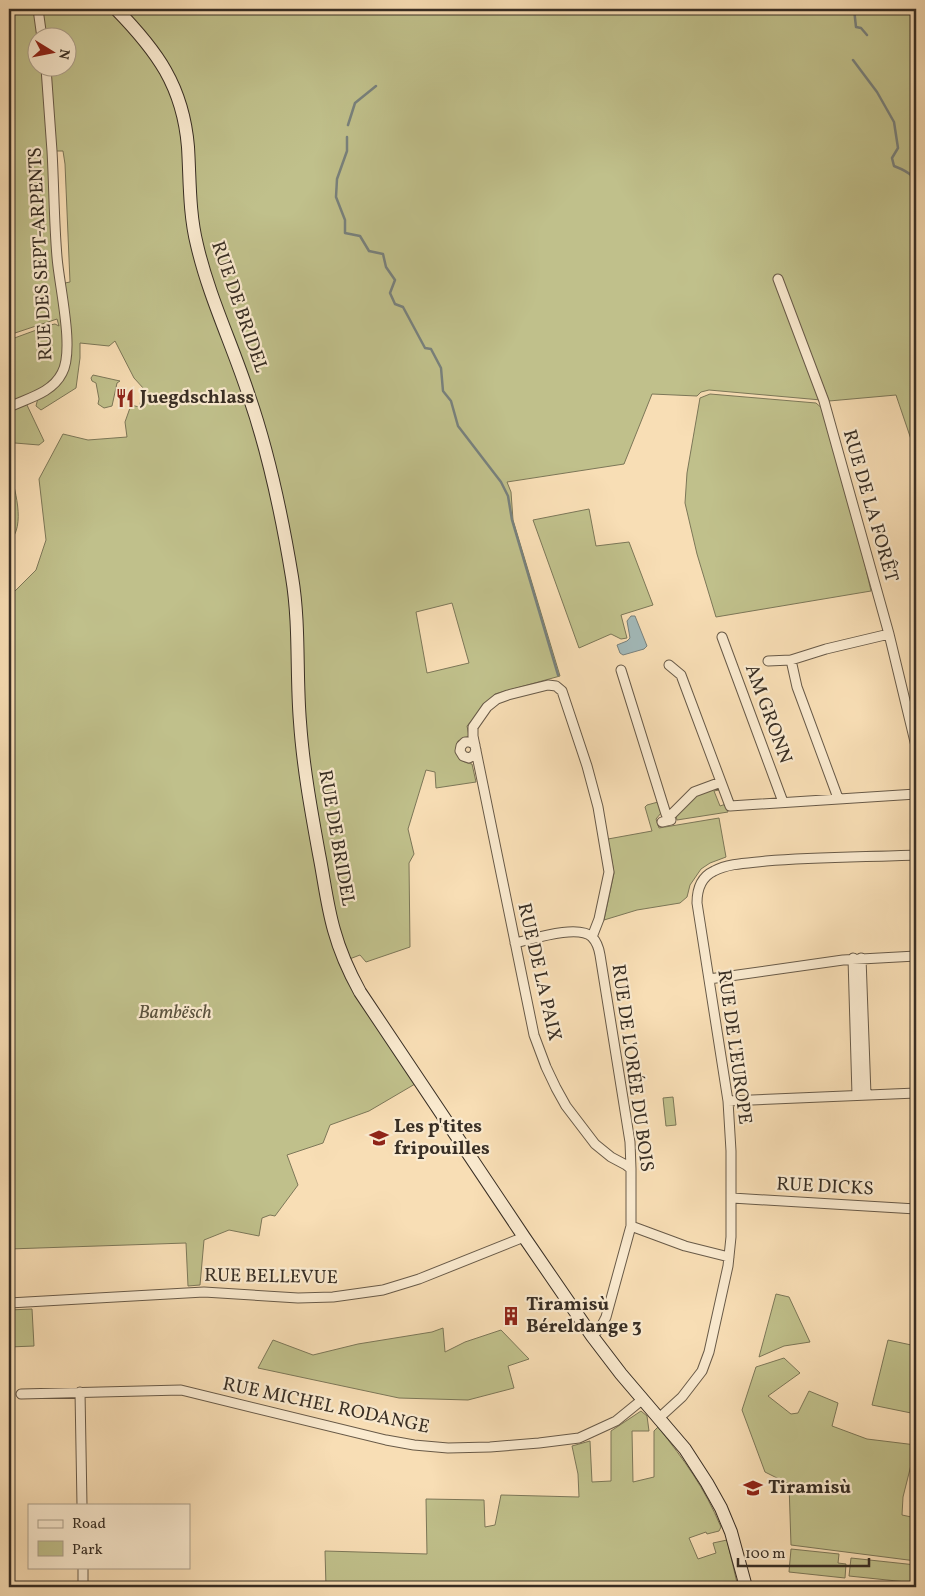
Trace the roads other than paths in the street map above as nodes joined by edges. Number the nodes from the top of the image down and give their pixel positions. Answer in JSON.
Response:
{"nodes":[{"id":1,"x":38,"y":9,"type":"edge"},
{"id":2,"x":116,"y":9,"type":"edge"},
{"id":3,"x":41,"y":28,"type":"edge"},
{"id":4,"x":47,"y":78,"type":"edge"},
{"id":5,"x":778,"y":279,"type":"dead end"},
{"id":6,"x":9,"y":407,"type":"edge"},
{"id":7,"x":889,"y":634,"type":"junction"},
{"id":8,"x":722,"y":637,"type":"dead end"},
{"id":9,"x":791,"y":660,"type":"junction"},
{"id":10,"x":768,"y":661,"type":"dead end"},
{"id":11,"x":668,"y":666,"type":"dead end"},
{"id":12,"x":621,"y":670,"type":"dead end"},
{"id":13,"x":916,"y":746,"type":"edge"},
{"id":14,"x":721,"y":782,"type":"junction"},
{"id":15,"x":916,"y":794,"type":"edge"},
{"id":16,"x":838,"y":798,"type":"junction"},
{"id":17,"x":783,"y":802,"type":"junction"},
{"id":18,"x":916,"y":855,"type":"edge"},
{"id":19,"x":592,"y":937,"type":"junction"},
{"id":20,"x":515,"y":943,"type":"junction"},
{"id":21,"x":916,"y":956,"type":"edge"},
{"id":22,"x":857,"y":958,"type":"junction"},
{"id":23,"x":710,"y":979,"type":"junction"},
{"id":24,"x":916,"y":1093,"type":"edge"},
{"id":25,"x":861,"y":1095,"type":"junction"},
{"id":26,"x":728,"y":1101,"type":"junction"},
{"id":27,"x":631,"y":1169,"type":"junction"},
{"id":28,"x":732,"y":1198,"type":"junction"},
{"id":29,"x":916,"y":1209,"type":"edge"},
{"id":30,"x":631,"y":1226,"type":"junction"},
{"id":31,"x":524,"y":1237,"type":"junction"},
{"id":32,"x":729,"y":1257,"type":"junction"},
{"id":33,"x":9,"y":1303,"type":"edge"},
{"id":34,"x":592,"y":1336,"type":"junction"},
{"id":35,"x":80,"y":1392,"type":"junction"},
{"id":36,"x":21,"y":1394,"type":"dead end"},
{"id":37,"x":643,"y":1400,"type":"junction"},
{"id":38,"x":659,"y":1418,"type":"junction"},
{"id":39,"x":82,"y":1504,"type":"edge"},
{"id":40,"x":83,"y":1568,"type":"edge"},
{"id":41,"x":83,"y":1587,"type":"edge"},
{"id":42,"x":746,"y":1587,"type":"edge"}],
"edges":[{"from":1,"to":3,"type":"street"},
{"from":2,"to":31,"type":"main road","name":"RUE DE BRIDEL"},
{"from":4,"to":6,"type":"street","name":"RUE DES SEPT-ARPENTS"},
{"from":5,"to":7,"type":"street","name":"RUE DE LA FORÊT"},
{"from":7,"to":9,"type":"street"},
{"from":7,"to":13,"type":"street","name":"RUE DE LA FORÊT"},
{"from":8,"to":17,"type":"street","name":"AM GRONN"},
{"from":9,"to":10,"type":"street"},
{"from":9,"to":16,"type":"street"},
{"from":11,"to":14,"type":"street"},
{"from":12,"to":14,"type":"street"},
{"from":14,"to":17,"type":"street"},
{"from":15,"to":16,"type":"street"},
{"from":16,"to":17,"type":"street"},
{"from":18,"to":23,"type":"street","name":"RUE DE L'EUROPE"},
{"from":19,"to":20,"type":"street"},
{"from":19,"to":20,"type":"street","name":"RUE DE LA PAIX"},
{"from":19,"to":27,"type":"street","name":"RUE DE L'ORÉE DU BOIS"},
{"from":20,"to":27,"type":"street","name":"RUE DE LA PAIX"},
{"from":21,"to":22,"type":"street"},
{"from":22,"to":23,"type":"street"},
{"from":22,"to":25,"type":"street"},
{"from":23,"to":26,"type":"street","name":"RUE DE L'EUROPE"},
{"from":24,"to":25,"type":"street"},
{"from":25,"to":26,"type":"street"},
{"from":26,"to":28,"type":"street","name":"RUE DE L'EUROPE"},
{"from":27,"to":30,"type":"street","name":"RUE DE L'ORÉE DU BOIS"},
{"from":28,"to":29,"type":"street","name":"RUE DICKS"},
{"from":28,"to":32,"type":"street","name":"RUE DE L'EUROPE"},
{"from":30,"to":32,"type":"street"},
{"from":30,"to":34,"type":"street","name":"RUE DE L'ORÉE DU BOIS"},
{"from":31,"to":33,"type":"street","name":"RUE BELLEVUE"},
{"from":31,"to":34,"type":"main road","name":"RUE DE BRIDEL"},
{"from":32,"to":38,"type":"street","name":"RUE DE L'EUROPE"},
{"from":34,"to":37,"type":"main road","name":"RUE DE BRIDEL"},
{"from":35,"to":36,"type":"street","name":"RUE MICHEL RODANGE"},
{"from":35,"to":37,"type":"street","name":"RUE MICHEL RODANGE"},
{"from":35,"to":39,"type":"street"},
{"from":37,"to":38,"type":"main road","name":"RUE DE BRIDEL"},
{"from":38,"to":42,"type":"main road","name":"RUE DE BRIDEL"},
{"from":40,"to":41,"type":"street"}]}
